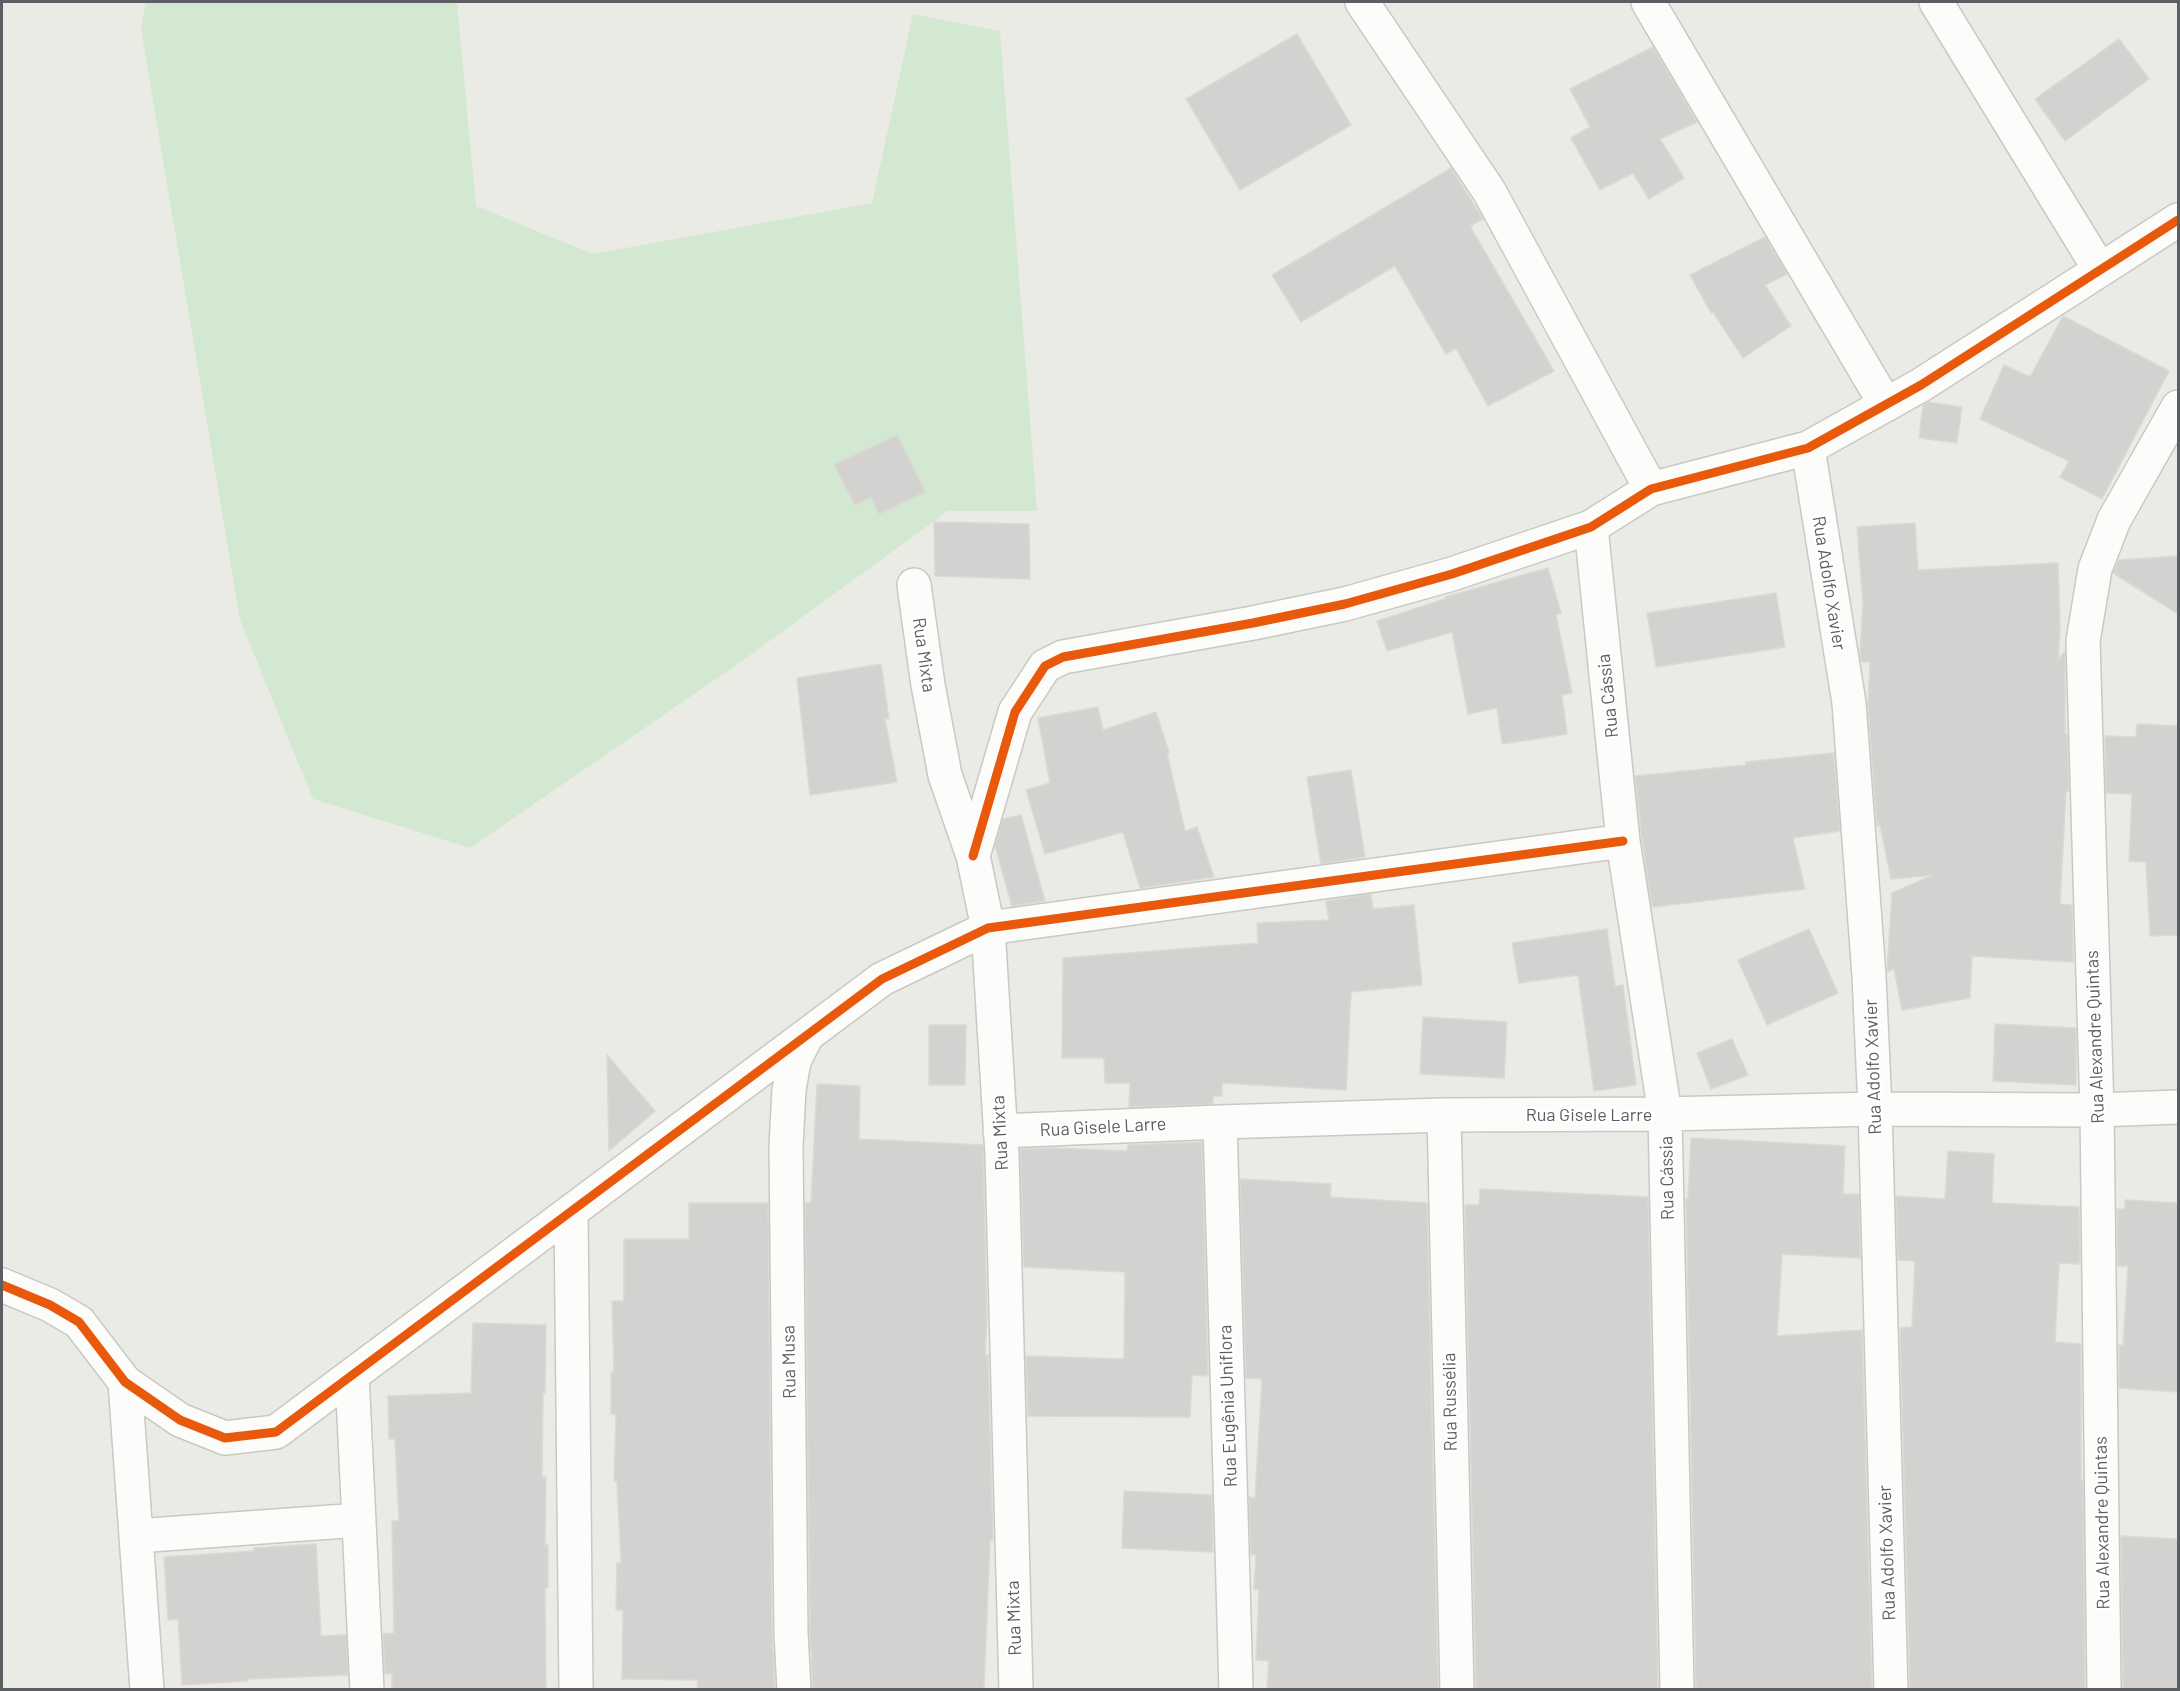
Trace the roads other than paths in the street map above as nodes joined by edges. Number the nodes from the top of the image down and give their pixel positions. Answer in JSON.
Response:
{"nodes":[{"id":1,"x":1362,"y":2,"type":"edge"},
{"id":2,"x":1648,"y":2,"type":"edge"},
{"id":3,"x":1936,"y":2,"type":"edge"},
{"id":4,"x":2178,"y":220,"type":"edge"},
{"id":5,"x":2100,"y":270,"type":"junction"},
{"id":6,"x":1886,"y":405,"type":"junction"},
{"id":7,"x":2178,"y":407,"type":"edge"},
{"id":8,"x":1808,"y":448,"type":"junction"},
{"id":9,"x":1651,"y":489,"type":"junction"},
{"id":10,"x":1591,"y":527,"type":"junction"},
{"id":11,"x":914,"y":585,"type":"dead end"},
{"id":12,"x":1623,"y":841,"type":"junction"},
{"id":13,"x":973,"y":856,"type":"junction"},
{"id":14,"x":988,"y":928,"type":"junction"},
{"id":15,"x":806,"y":1037,"type":"junction"},
{"id":16,"x":2178,"y":1107,"type":"edge"},
{"id":17,"x":1875,"y":1109,"type":"junction"},
{"id":18,"x":2097,"y":1110,"type":"junction"},
{"id":19,"x":1665,"y":1114,"type":"junction"},
{"id":20,"x":1444,"y":1115,"type":"junction"},
{"id":21,"x":1220,"y":1122,"type":"junction"},
{"id":22,"x":1000,"y":1131,"type":"junction"},
{"id":23,"x":571,"y":1212,"type":"junction"},
{"id":24,"x":2,"y":1285,"type":"edge"},
{"id":25,"x":352,"y":1375,"type":"junction"},
{"id":26,"x":125,"y":1382,"type":"junction"},
{"id":27,"x":359,"y":1520,"type":"junction"},
{"id":28,"x":136,"y":1536,"type":"junction"},
{"id":29,"x":147,"y":1689,"type":"edge"},
{"id":30,"x":367,"y":1689,"type":"edge"},
{"id":31,"x":576,"y":1689,"type":"edge"},
{"id":32,"x":794,"y":1689,"type":"edge"},
{"id":33,"x":1016,"y":1689,"type":"edge"},
{"id":34,"x":1236,"y":1689,"type":"edge"},
{"id":35,"x":1456,"y":1689,"type":"edge"},
{"id":36,"x":1677,"y":1689,"type":"edge"},
{"id":37,"x":1890,"y":1689,"type":"edge"},
{"id":38,"x":2104,"y":1689,"type":"edge"}],
"edges":[{"from":1,"to":9,"type":"street"},
{"from":2,"to":6,"type":"street"},
{"from":3,"to":5,"type":"street"},
{"from":4,"to":5,"type":"street"},
{"from":5,"to":6,"type":"street"},
{"from":6,"to":8,"type":"street"},
{"from":7,"to":18,"type":"street","name":"Rua Alexandre Quintas"},
{"from":8,"to":9,"type":"street"},
{"from":8,"to":17,"type":"street","name":"Rua Adolfo Xavier"},
{"from":9,"to":10,"type":"street"},
{"from":10,"to":12,"type":"street","name":"Rua Cássia"},
{"from":10,"to":13,"type":"street"},
{"from":11,"to":13,"type":"street","name":"Rua Mixta"},
{"from":12,"to":14,"type":"street"},
{"from":12,"to":19,"type":"street","name":"Rua Cássia"},
{"from":13,"to":14,"type":"street","name":"Rua Mixta"},
{"from":14,"to":15,"type":"street"},
{"from":14,"to":22,"type":"street","name":"Rua Mixta"},
{"from":15,"to":23,"type":"street"},
{"from":15,"to":32,"type":"street","name":"Rua Musa"},
{"from":16,"to":18,"type":"street","name":"Rua Gisele Larre"},
{"from":17,"to":18,"type":"street","name":"Rua Gisele Larre"},
{"from":17,"to":19,"type":"street","name":"Rua Gisele Larre"},
{"from":17,"to":37,"type":"street","name":"Rua Adolfo Xavier"},
{"from":18,"to":38,"type":"street","name":"Rua Alexandre Quintas"},
{"from":19,"to":20,"type":"street","name":"Rua Gisele Larre"},
{"from":19,"to":36,"type":"street","name":"Rua Cássia"},
{"from":20,"to":21,"type":"street","name":"Rua Gisele Larre"},
{"from":20,"to":35,"type":"street","name":"Rua Russélia"},
{"from":21,"to":22,"type":"street","name":"Rua Gisele Larre"},
{"from":21,"to":34,"type":"street","name":"Rua Eugênia Uniflora"},
{"from":22,"to":33,"type":"street","name":"Rua Mixta"},
{"from":23,"to":25,"type":"street"},
{"from":23,"to":31,"type":"street"},
{"from":24,"to":26,"type":"street"},
{"from":25,"to":26,"type":"street"},
{"from":25,"to":27,"type":"street"},
{"from":26,"to":28,"type":"street"},
{"from":27,"to":28,"type":"street"},
{"from":27,"to":30,"type":"street"},
{"from":28,"to":29,"type":"street"}]}
